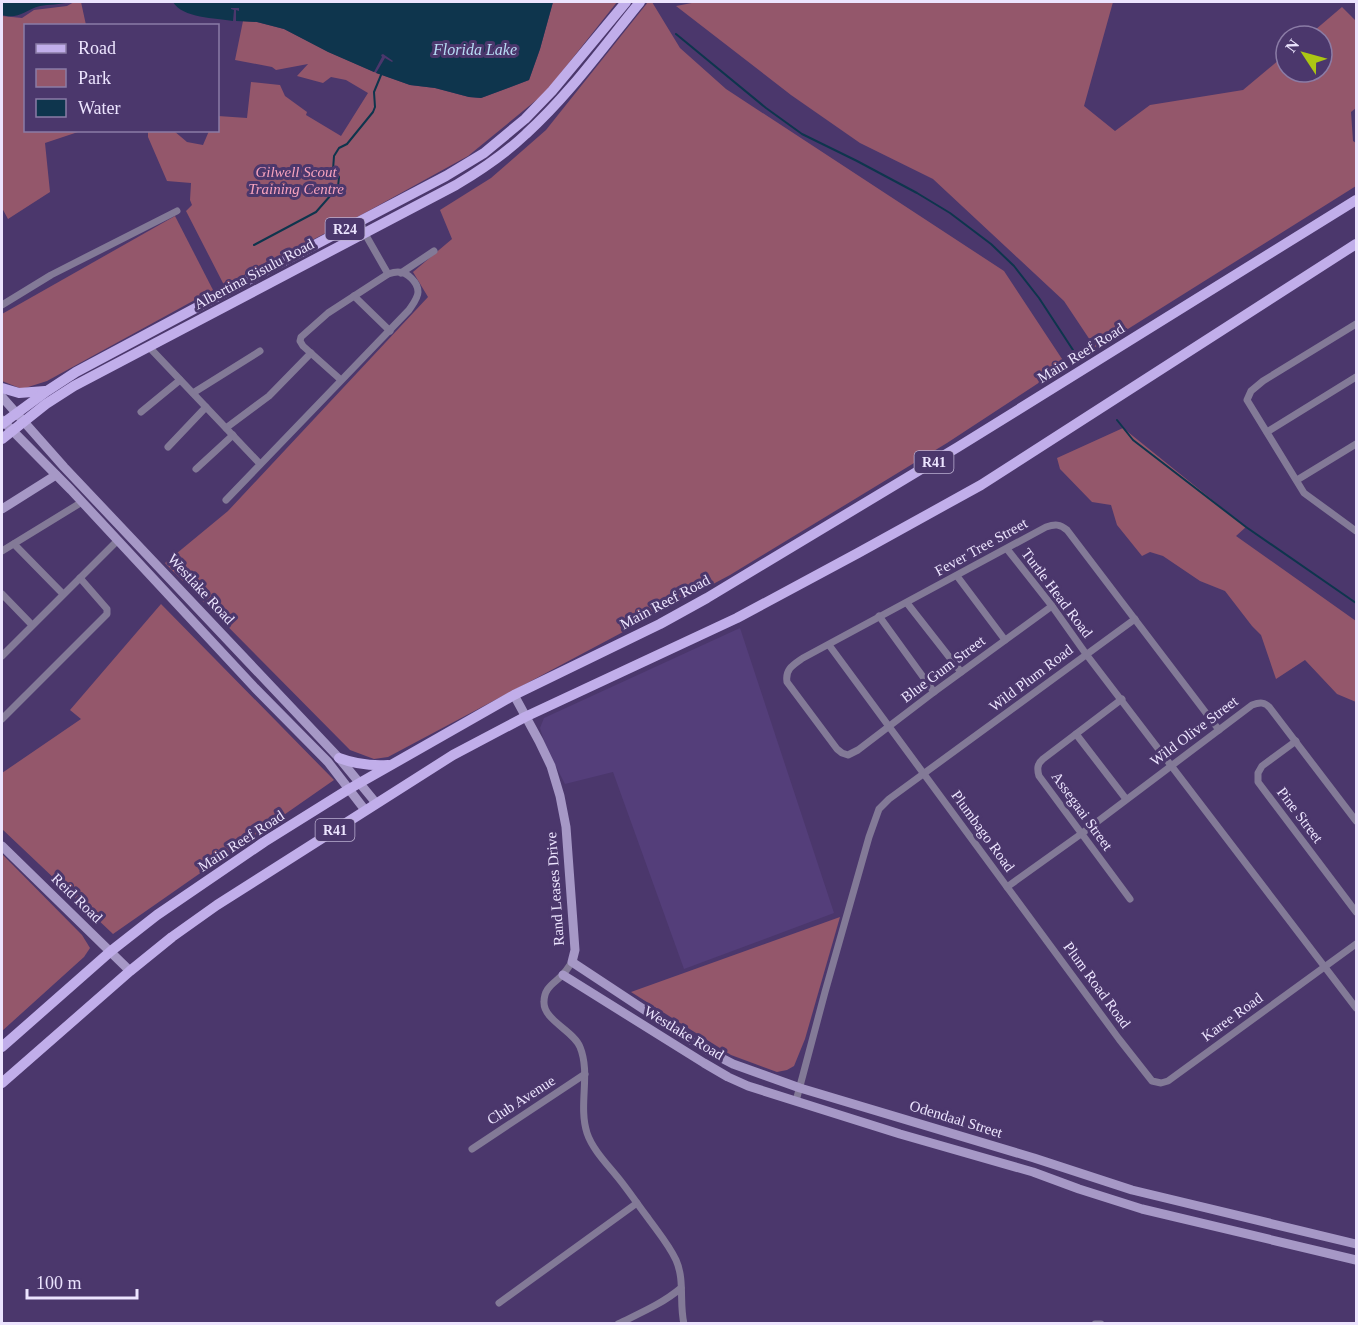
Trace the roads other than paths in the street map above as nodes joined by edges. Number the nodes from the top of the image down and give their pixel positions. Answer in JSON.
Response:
{"nodes":[{"id":1,"x":626,"y":2,"type":"edge"},
{"id":2,"x":640,"y":2,"type":"edge"},
{"id":3,"x":1356,"y":201,"type":"edge"},
{"id":4,"x":177,"y":211,"type":"dead end"},
{"id":5,"x":362,"y":226,"type":"junction"},
{"id":6,"x":1356,"y":244,"type":"edge"},
{"id":7,"x":434,"y":251,"type":"dead end"},
{"id":8,"x":402,"y":273,"type":"junction"},
{"id":9,"x":388,"y":274,"type":"junction"},
{"id":10,"x":354,"y":296,"type":"junction"},
{"id":11,"x":2,"y":305,"type":"edge"},
{"id":12,"x":1356,"y":324,"type":"edge"},
{"id":13,"x":390,"y":331,"type":"junction"},
{"id":14,"x":149,"y":347,"type":"junction"},
{"id":15,"x":260,"y":351,"type":"dead end"},
{"id":16,"x":311,"y":353,"type":"junction"},
{"id":17,"x":1356,"y":377,"type":"edge"},
{"id":18,"x":180,"y":380,"type":"junction"},
{"id":19,"x":341,"y":380,"type":"junction"},
{"id":20,"x":2,"y":388,"type":"edge"},
{"id":21,"x":46,"y":391,"type":"junction"},
{"id":22,"x":193,"y":393,"type":"junction"},
{"id":23,"x":2,"y":397,"type":"edge"},
{"id":24,"x":206,"y":407,"type":"junction"},
{"id":25,"x":141,"y":412,"type":"dead end"},
{"id":26,"x":16,"y":413,"type":"junction"},
{"id":27,"x":2,"y":422,"type":"edge"},
{"id":28,"x":23,"y":422,"type":"junction"},
{"id":29,"x":226,"y":428,"type":"junction"},
{"id":30,"x":12,"y":431,"type":"junction"},
{"id":31,"x":1267,"y":432,"type":"junction"},
{"id":32,"x":233,"y":435,"type":"junction"},
{"id":33,"x":2,"y":439,"type":"edge"},
{"id":34,"x":1356,"y":444,"type":"edge"},
{"id":35,"x":168,"y":447,"type":"dead end"},
{"id":36,"x":261,"y":464,"type":"junction"},
{"id":37,"x":196,"y":469,"type":"dead end"},
{"id":38,"x":56,"y":475,"type":"junction"},
{"id":39,"x":1296,"y":480,"type":"junction"},
{"id":40,"x":226,"y":500,"type":"dead end"},
{"id":41,"x":82,"y":502,"type":"junction"},
{"id":42,"x":2,"y":509,"type":"edge"},
{"id":43,"x":1355,"y":528,"type":"edge"},
{"id":44,"x":117,"y":541,"type":"junction"},
{"id":45,"x":14,"y":544,"type":"junction"},
{"id":46,"x":1007,"y":549,"type":"junction"},
{"id":47,"x":2,"y":551,"type":"edge"},
{"id":48,"x":957,"y":576,"type":"junction"},
{"id":49,"x":80,"y":578,"type":"junction"},
{"id":50,"x":2,"y":594,"type":"edge"},
{"id":51,"x":63,"y":594,"type":"junction"},
{"id":52,"x":908,"y":603,"type":"junction"},
{"id":53,"x":1052,"y":606,"type":"junction"},
{"id":54,"x":879,"y":616,"type":"junction"},
{"id":55,"x":1135,"y":618,"type":"junction"},
{"id":56,"x":32,"y":625,"type":"junction"},
{"id":57,"x":1005,"y":640,"type":"junction"},
{"id":58,"x":829,"y":645,"type":"junction"},
{"id":59,"x":1086,"y":654,"type":"junction"},
{"id":60,"x":2,"y":656,"type":"edge"},
{"id":61,"x":960,"y":672,"type":"junction"},
{"id":62,"x":934,"y":692,"type":"junction"},
{"id":63,"x":514,"y":695,"type":"junction"},
{"id":64,"x":1122,"y":699,"type":"junction"},
{"id":65,"x":525,"y":717,"type":"junction"},
{"id":66,"x":2,"y":719,"type":"edge"},
{"id":67,"x":889,"y":727,"type":"junction"},
{"id":68,"x":1219,"y":730,"type":"junction"},
{"id":69,"x":1076,"y":734,"type":"junction"},
{"id":70,"x":1296,"y":741,"type":"junction"},
{"id":71,"x":851,"y":754,"type":"joint"},
{"id":72,"x":339,"y":758,"type":"junction"},
{"id":73,"x":390,"y":765,"type":"junction"},
{"id":74,"x":1172,"y":765,"type":"junction"},
{"id":75,"x":925,"y":773,"type":"junction"},
{"id":76,"x":360,"y":782,"type":"junction"},
{"id":77,"x":349,"y":789,"type":"junction"},
{"id":78,"x":1126,"y":799,"type":"junction"},
{"id":79,"x":376,"y":803,"type":"junction"},
{"id":80,"x":365,"y":810,"type":"junction"},
{"id":81,"x":1356,"y":820,"type":"edge"},
{"id":82,"x":1081,"y":834,"type":"junction"},
{"id":83,"x":2,"y":846,"type":"edge"},
{"id":84,"x":1007,"y":886,"type":"junction"},
{"id":85,"x":1130,"y":899,"type":"dead end"},
{"id":86,"x":1021,"y":905,"type":"joint"},
{"id":87,"x":1356,"y":912,"type":"edge"},
{"id":88,"x":1356,"y":944,"type":"edge"},
{"id":89,"x":111,"y":951,"type":"junction"},
{"id":90,"x":572,"y":962,"type":"junction"},
{"id":91,"x":1326,"y":967,"type":"junction"},
{"id":92,"x":130,"y":971,"type":"junction"},
{"id":93,"x":563,"y":975,"type":"junction"},
{"id":94,"x":1356,"y":1008,"type":"edge"},
{"id":95,"x":2,"y":1047,"type":"edge"},
{"id":96,"x":585,"y":1074,"type":"junction"},
{"id":97,"x":1152,"y":1081,"type":"joint"},
{"id":98,"x":2,"y":1083,"type":"edge"},
{"id":99,"x":800,"y":1088,"type":"junction"},
{"id":100,"x":796,"y":1101,"type":"junction"},
{"id":101,"x":472,"y":1149,"type":"dead end"},
{"id":102,"x":637,"y":1203,"type":"junction"},
{"id":103,"x":1356,"y":1244,"type":"edge"},
{"id":104,"x":1356,"y":1260,"type":"edge"},
{"id":105,"x":681,"y":1288,"type":"junction"},
{"id":106,"x":499,"y":1303,"type":"dead end"},
{"id":107,"x":618,"y":1323,"type":"edge"},
{"id":108,"x":684,"y":1323,"type":"edge"},
{"id":109,"x":1095,"y":1323,"type":"edge"},
{"id":110,"x":1101,"y":1323,"type":"edge"}],
"edges":[{"from":1,"to":5,"type":"main road","name":"Albertina Sisulu Road","number":"R24"},
{"from":2,"to":5,"type":"main road","name":"Albertina Sisulu Road","number":"R24"},
{"from":3,"to":63,"type":"main road","name":"Main Reef Road","number":"R41"},
{"from":4,"to":11,"type":"street"},
{"from":5,"to":9,"type":"street"},
{"from":5,"to":14,"type":"main road","name":"Albertina Sisulu Road","number":"R24"},
{"from":5,"to":21,"type":"main road","name":"Albertina Sisulu Road","number":"R24"},
{"from":6,"to":65,"type":"main road","number":"R41"},
{"from":7,"to":8,"type":"street"},
{"from":8,"to":9,"type":"street"},
{"from":8,"to":13,"type":"street"},
{"from":9,"to":10,"type":"street"},
{"from":10,"to":13,"type":"street"},
{"from":10,"to":16,"type":"street"},
{"from":12,"to":31,"type":"street"},
{"from":13,"to":19,"type":"street"},
{"from":14,"to":18,"type":"street"},
{"from":14,"to":28,"type":"main road","name":"Albertina Sisulu Road","number":"R24"},
{"from":15,"to":22,"type":"street"},
{"from":16,"to":19,"type":"street"},
{"from":16,"to":29,"type":"street"},
{"from":17,"to":31,"type":"street"},
{"from":18,"to":22,"type":"street"},
{"from":18,"to":25,"type":"street"},
{"from":19,"to":36,"type":"street"},
{"from":20,"to":21,"type":"main road"},
{"from":21,"to":26,"type":"main road","name":"Albertina Sisulu Road","number":"R24"},
{"from":22,"to":24,"type":"street"},
{"from":23,"to":26,"type":"street","name":"Westlake Road"},
{"from":24,"to":29,"type":"street"},
{"from":24,"to":35,"type":"street"},
{"from":26,"to":27,"type":"main road","name":"Albertina Sisulu Road","number":"R24"},
{"from":26,"to":28,"type":"street","name":"Westlake Road"},
{"from":27,"to":30,"type":"street","name":"Westlake Road"},
{"from":28,"to":30,"type":"main road","name":"Albertina Sisulu Road","number":"R24"},
{"from":28,"to":72,"type":"street","name":"Westlake Road"},
{"from":29,"to":32,"type":"street"},
{"from":30,"to":33,"type":"main road","name":"Albertina Sisulu Road","number":"R24"},
{"from":30,"to":38,"type":"street","name":"Westlake Road"},
{"from":31,"to":39,"type":"street"},
{"from":32,"to":36,"type":"street"},
{"from":32,"to":37,"type":"street"},
{"from":34,"to":39,"type":"street"},
{"from":36,"to":40,"type":"street"},
{"from":38,"to":41,"type":"street","name":"Westlake Road"},
{"from":38,"to":42,"type":"street"},
{"from":39,"to":43,"type":"street"},
{"from":41,"to":44,"type":"street","name":"Westlake Road"},
{"from":41,"to":45,"type":"street"},
{"from":44,"to":49,"type":"street"},
{"from":44,"to":77,"type":"street","name":"Westlake Road"},
{"from":45,"to":47,"type":"street"},
{"from":45,"to":51,"type":"street"},
{"from":46,"to":48,"type":"street","name":"Fever Tree Street"},
{"from":46,"to":53,"type":"street","name":"Turtle Head Road"},
{"from":46,"to":55,"type":"street","name":"Fever Tree Street"},
{"from":48,"to":52,"type":"street","name":"Fever Tree Street"},
{"from":48,"to":57,"type":"street"},
{"from":49,"to":51,"type":"street"},
{"from":49,"to":66,"type":"street"},
{"from":50,"to":56,"type":"street"},
{"from":51,"to":56,"type":"street"},
{"from":52,"to":54,"type":"street","name":"Fever Tree Street"},
{"from":52,"to":61,"type":"street"},
{"from":53,"to":57,"type":"street","name":"Blue Gum Street"},
{"from":53,"to":59,"type":"street","name":"Turtle Head Road"},
{"from":54,"to":58,"type":"street","name":"Fever Tree Street"},
{"from":54,"to":62,"type":"street"},
{"from":55,"to":59,"type":"street"},
{"from":55,"to":68,"type":"street","name":"Fever Tree Street"},
{"from":56,"to":60,"type":"street"},
{"from":57,"to":61,"type":"street","name":"Blue Gum Street"},
{"from":58,"to":67,"type":"street","name":"Plumbago Road"},
{"from":58,"to":71,"type":"street","name":"Fever Tree Street"},
{"from":59,"to":64,"type":"street","name":"Wild Plum Road"},
{"from":59,"to":75,"type":"street","name":"Wild Plum Road"},
{"from":61,"to":62,"type":"street","name":"Blue Gum Street"},
{"from":62,"to":67,"type":"street","name":"Blue Gum Street"},
{"from":63,"to":65,"type":"street","name":"Rand Leases Drive"},
{"from":63,"to":73,"type":"main road","name":"Main Reef Road","number":"R41"},
{"from":64,"to":69,"type":"street","name":"Assegaai Street"},
{"from":64,"to":74,"type":"street","name":"Wild Plum Road"},
{"from":65,"to":79,"type":"main road","number":"R41"},
{"from":65,"to":90,"type":"street","name":"Rand Leases Drive"},
{"from":67,"to":71,"type":"street","name":"Blue Gum Street"},
{"from":67,"to":75,"type":"street","name":"Plumbago Road"},
{"from":68,"to":70,"type":"street","name":"Wild Olive Street"},
{"from":68,"to":74,"type":"street","name":"Wild Olive Street"},
{"from":69,"to":78,"type":"street"},
{"from":69,"to":82,"type":"street","name":"Assegaai Street"},
{"from":70,"to":81,"type":"street","name":"Wild Olive Street"},
{"from":70,"to":87,"type":"street","name":"Pine Street"},
{"from":72,"to":73,"type":"main road"},
{"from":72,"to":76,"type":"street","name":"Westlake Road"},
{"from":73,"to":76,"type":"main road","name":"Main Reef Road","number":"R41"},
{"from":74,"to":78,"type":"street","name":"Wild Olive Street"},
{"from":74,"to":91,"type":"street","name":"Wild Plum Road"},
{"from":75,"to":84,"type":"street","name":"Plumbago Road"},
{"from":75,"to":99,"type":"street","name":"Wild Plum Road"},
{"from":76,"to":77,"type":"main road","name":"Main Reef Road","number":"R41"},
{"from":76,"to":79,"type":"street","name":"Westlake Road"},
{"from":77,"to":80,"type":"street","name":"Westlake Road"},
{"from":77,"to":89,"type":"main road","name":"Main Reef Road","number":"R41"},
{"from":78,"to":82,"type":"street","name":"Wild Olive Street"},
{"from":79,"to":80,"type":"main road","number":"R41"},
{"from":80,"to":92,"type":"main road","number":"R41"},
{"from":82,"to":84,"type":"street","name":"Wild Olive Street"},
{"from":82,"to":85,"type":"street","name":"Assegaai Street"},
{"from":83,"to":89,"type":"street","name":"Reid Road"},
{"from":84,"to":86,"type":"street","name":"Plumbago Road"},
{"from":86,"to":97,"type":"street","name":"Plum Road Road"},
{"from":88,"to":91,"type":"street","name":"Karee Road"},
{"from":89,"to":92,"type":"street","name":"Reid Road"},
{"from":89,"to":95,"type":"main road","name":"Main Reef Road","number":"R41"},
{"from":90,"to":93,"type":"street","name":"Rand Leases Drive"},
{"from":90,"to":99,"type":"street","name":"Odendaal Street"},
{"from":91,"to":94,"type":"street","name":"Wild Plum Road"},
{"from":91,"to":97,"type":"street","name":"Karee Road"},
{"from":92,"to":98,"type":"main road","number":"R41"},
{"from":93,"to":96,"type":"street","name":"Rand Leases Drive"},
{"from":93,"to":100,"type":"street","name":"Westlake Road"},
{"from":96,"to":101,"type":"street","name":"Club Avenue"},
{"from":96,"to":102,"type":"street","name":"Rand Leases Drive"},
{"from":99,"to":100,"type":"street","name":"Wild Plum Road"},
{"from":99,"to":103,"type":"street","name":"Odendaal Street"},
{"from":100,"to":104,"type":"street","name":"Odendaal Street"},
{"from":102,"to":105,"type":"street","name":"Rand Leases Drive"},
{"from":102,"to":106,"type":"street"},
{"from":105,"to":107,"type":"street"},
{"from":105,"to":108,"type":"street","name":"Rand Leases Drive"},
{"from":109,"to":110,"type":"street"}]}
